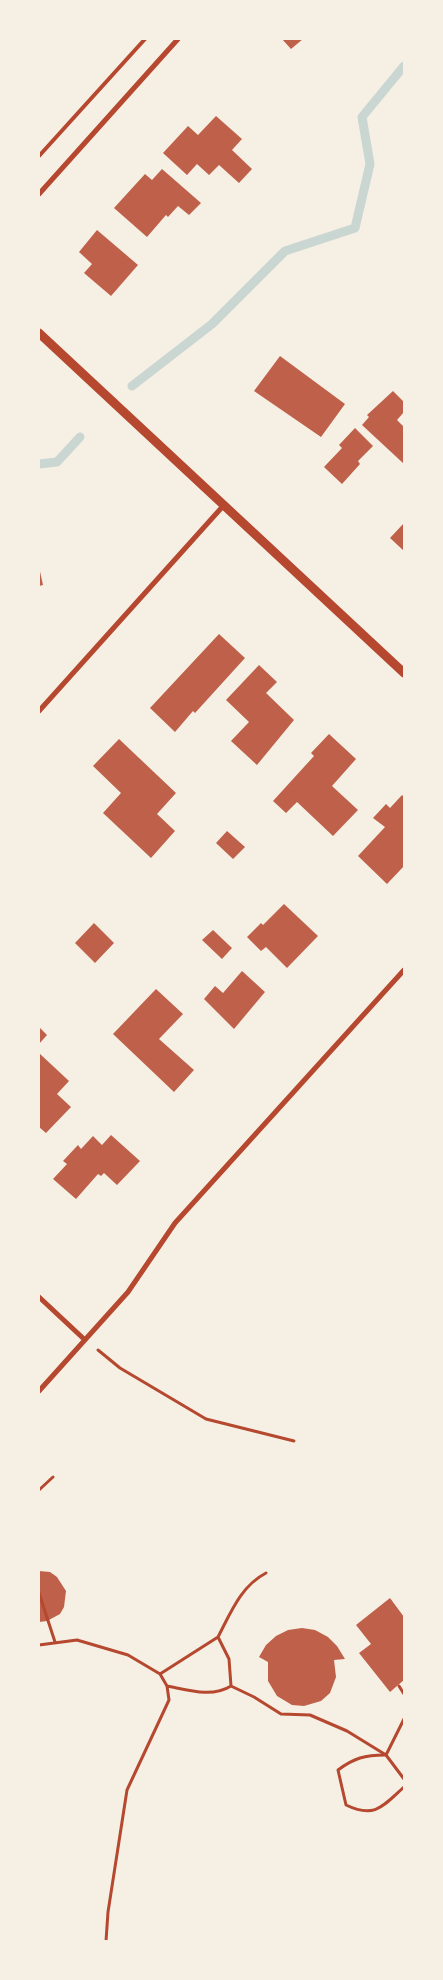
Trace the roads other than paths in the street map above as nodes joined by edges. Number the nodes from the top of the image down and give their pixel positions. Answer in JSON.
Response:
{"nodes":[{"id":1,"x":146,"y":39,"type":"edge"},
{"id":2,"x":178,"y":39,"type":"edge"},
{"id":3,"x":39,"y":156,"type":"edge"},
{"id":4,"x":39,"y":194,"type":"edge"},
{"id":5,"x":39,"y":333,"type":"edge"},
{"id":6,"x":224,"y":505,"type":"junction"},
{"id":7,"x":404,"y":672,"type":"edge"},
{"id":8,"x":39,"y":711,"type":"edge"},
{"id":9,"x":404,"y":970,"type":"edge"},
{"id":10,"x":39,"y":1297,"type":"edge"},
{"id":11,"x":85,"y":1340,"type":"junction"},
{"id":12,"x":39,"y":1391,"type":"edge"}],
"edges":[{"from":1,"to":3,"type":"lane"},
{"from":2,"to":4,"type":"street"},
{"from":5,"to":6,"type":"street"},
{"from":6,"to":7,"type":"street"},
{"from":6,"to":8,"type":"street"},
{"from":9,"to":11,"type":"street"},
{"from":10,"to":11,"type":"street"},
{"from":11,"to":12,"type":"street"}]}
